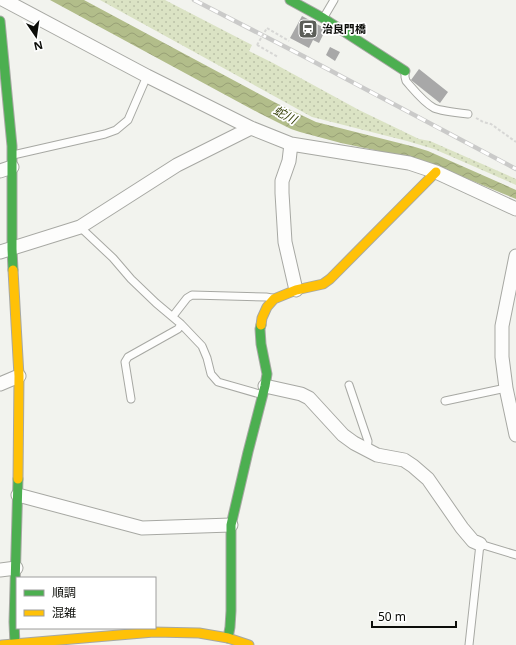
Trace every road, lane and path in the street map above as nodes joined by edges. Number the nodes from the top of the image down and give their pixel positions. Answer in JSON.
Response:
{"nodes":[{"id":1,"x":4,"y":0,"type":"edge"},
{"id":2,"x":290,"y":0,"type":"edge"},
{"id":3,"x":334,"y":0,"type":"edge"},
{"id":4,"x":322,"y":18,"type":"junction"},
{"id":5,"x":0,"y":21,"type":"edge"},
{"id":6,"x":289,"y":41,"type":"dead end"},
{"id":7,"x":1,"y":55,"type":"edge"},
{"id":8,"x":278,"y":56,"type":"dead end"},
{"id":9,"x":405,"y":71,"type":"joint"},
{"id":10,"x":147,"y":76,"type":"junction"},
{"id":11,"x":468,"y":114,"type":"joint"},
{"id":12,"x":251,"y":128,"type":"junction"},
{"id":13,"x":516,"y":142,"type":"edge"},
{"id":14,"x":291,"y":144,"type":"junction"},
{"id":15,"x":5,"y":166,"type":"edge"},
{"id":16,"x":436,"y":172,"type":"junction"},
{"id":17,"x":516,"y":209,"type":"edge"},
{"id":18,"x":80,"y":227,"type":"junction"},
{"id":19,"x":6,"y":250,"type":"edge"},
{"id":20,"x":516,"y":256,"type":"edge"},
{"id":21,"x":296,"y":290,"type":"junction"},
{"id":22,"x":274,"y":299,"type":"junction"},
{"id":23,"x":173,"y":316,"type":"junction"},
{"id":24,"x":181,"y":324,"type":"junction"},
{"id":25,"x":19,"y":376,"type":"junction"},
{"id":26,"x":0,"y":384,"type":"edge"},
{"id":27,"x":349,"y":385,"type":"dead end"},
{"id":28,"x":506,"y":388,"type":"junction"},
{"id":29,"x":264,"y":391,"type":"junction"},
{"id":30,"x":131,"y":400,"type":"dead end"},
{"id":31,"x":446,"y":402,"type":"dead end"},
{"id":32,"x":516,"y":435,"type":"edge"},
{"id":33,"x":367,"y":450,"type":"junction"},
{"id":34,"x":18,"y":495,"type":"junction"},
{"id":35,"x":231,"y":525,"type":"junction"},
{"id":36,"x":480,"y":544,"type":"junction"},
{"id":37,"x":516,"y":555,"type":"edge"},
{"id":38,"x":16,"y":568,"type":"junction"},
{"id":39,"x":0,"y":570,"type":"edge"},
{"id":40,"x":228,"y":638,"type":"junction"},
{"id":41,"x":185,"y":639,"type":"edge"},
{"id":42,"x":119,"y":640,"type":"edge"},
{"id":43,"x":53,"y":643,"type":"edge"},
{"id":44,"x":15,"y":644,"type":"edge"},
{"id":45,"x":2,"y":645,"type":"edge"},
{"id":46,"x":249,"y":645,"type":"edge"},
{"id":47,"x":469,"y":645,"type":"edge"}],
"edges":[{"from":1,"to":10,"type":"street"},
{"from":2,"to":4,"type":"street"},
{"from":3,"to":4,"type":"lane"},
{"from":4,"to":9,"type":"street"},
{"from":5,"to":7,"type":"street"},
{"from":6,"to":8,"type":"path","bridge":true},
{"from":7,"to":15,"type":"street"},
{"from":9,"to":11,"type":"lane"},
{"from":10,"to":12,"type":"street"},
{"from":10,"to":15,"type":"lane"},
{"from":11,"to":13,"type":"path"},
{"from":12,"to":14,"type":"street"},
{"from":12,"to":18,"type":"street"},
{"from":14,"to":16,"type":"street"},
{"from":14,"to":21,"type":"street"},
{"from":15,"to":19,"type":"street"},
{"from":16,"to":17,"type":"street"},
{"from":16,"to":21,"type":"street"},
{"from":18,"to":19,"type":"street"},
{"from":18,"to":23,"type":"lane"},
{"from":19,"to":25,"type":"street"},
{"from":20,"to":28,"type":"street"},
{"from":21,"to":22,"type":"street"},
{"from":22,"to":23,"type":"lane"},
{"from":22,"to":29,"type":"street"},
{"from":23,"to":24,"type":"lane"},
{"from":24,"to":29,"type":"lane"},
{"from":24,"to":30,"type":"lane"},
{"from":25,"to":26,"type":"street"},
{"from":25,"to":34,"type":"street"},
{"from":27,"to":33,"type":"lane"},
{"from":28,"to":31,"type":"lane"},
{"from":28,"to":32,"type":"street"},
{"from":29,"to":33,"type":"street"},
{"from":29,"to":35,"type":"street"},
{"from":33,"to":36,"type":"street"},
{"from":34,"to":35,"type":"street"},
{"from":34,"to":38,"type":"street"},
{"from":35,"to":40,"type":"street"},
{"from":36,"to":37,"type":"lane"},
{"from":36,"to":47,"type":"lane"},
{"from":38,"to":39,"type":"street"},
{"from":38,"to":44,"type":"street"},
{"from":40,"to":41,"type":"street"},
{"from":40,"to":46,"type":"street"},
{"from":41,"to":42,"type":"street"},
{"from":42,"to":43,"type":"street"},
{"from":43,"to":44,"type":"street"},
{"from":44,"to":45,"type":"street"}]}
